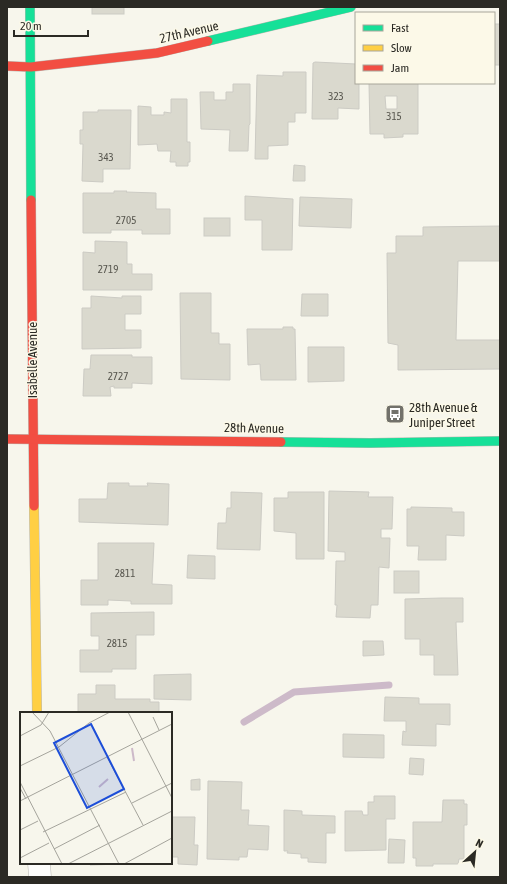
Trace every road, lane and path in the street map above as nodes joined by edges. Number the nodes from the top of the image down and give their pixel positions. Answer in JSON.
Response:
{"nodes":[{"id":1,"x":30,"y":7,"type":"edge"},
{"id":2,"x":351,"y":7,"type":"edge"},
{"id":3,"x":7,"y":66,"type":"edge"},
{"id":4,"x":30,"y":67,"type":"junction"},
{"id":5,"x":7,"y":439,"type":"edge"},
{"id":6,"x":32,"y":439,"type":"junction"},
{"id":7,"x":500,"y":441,"type":"edge"},
{"id":8,"x":37,"y":712,"type":"edge"},
{"id":9,"x":39,"y":864,"type":"edge"},
{"id":10,"x":40,"y":877,"type":"edge"}],
"edges":[{"from":1,"to":4,"type":"street","name":"Isabelle Avenue"},
{"from":2,"to":4,"type":"street","name":"27th Avenue"},
{"from":3,"to":4,"type":"street","name":"27th Avenue"},
{"from":4,"to":6,"type":"street","name":"Isabelle Avenue"},
{"from":5,"to":6,"type":"street","name":"28th Avenue"},
{"from":6,"to":7,"type":"street","name":"28th Avenue"},
{"from":6,"to":8,"type":"street","name":"Isabelle Avenue"},
{"from":9,"to":10,"type":"street"}]}
